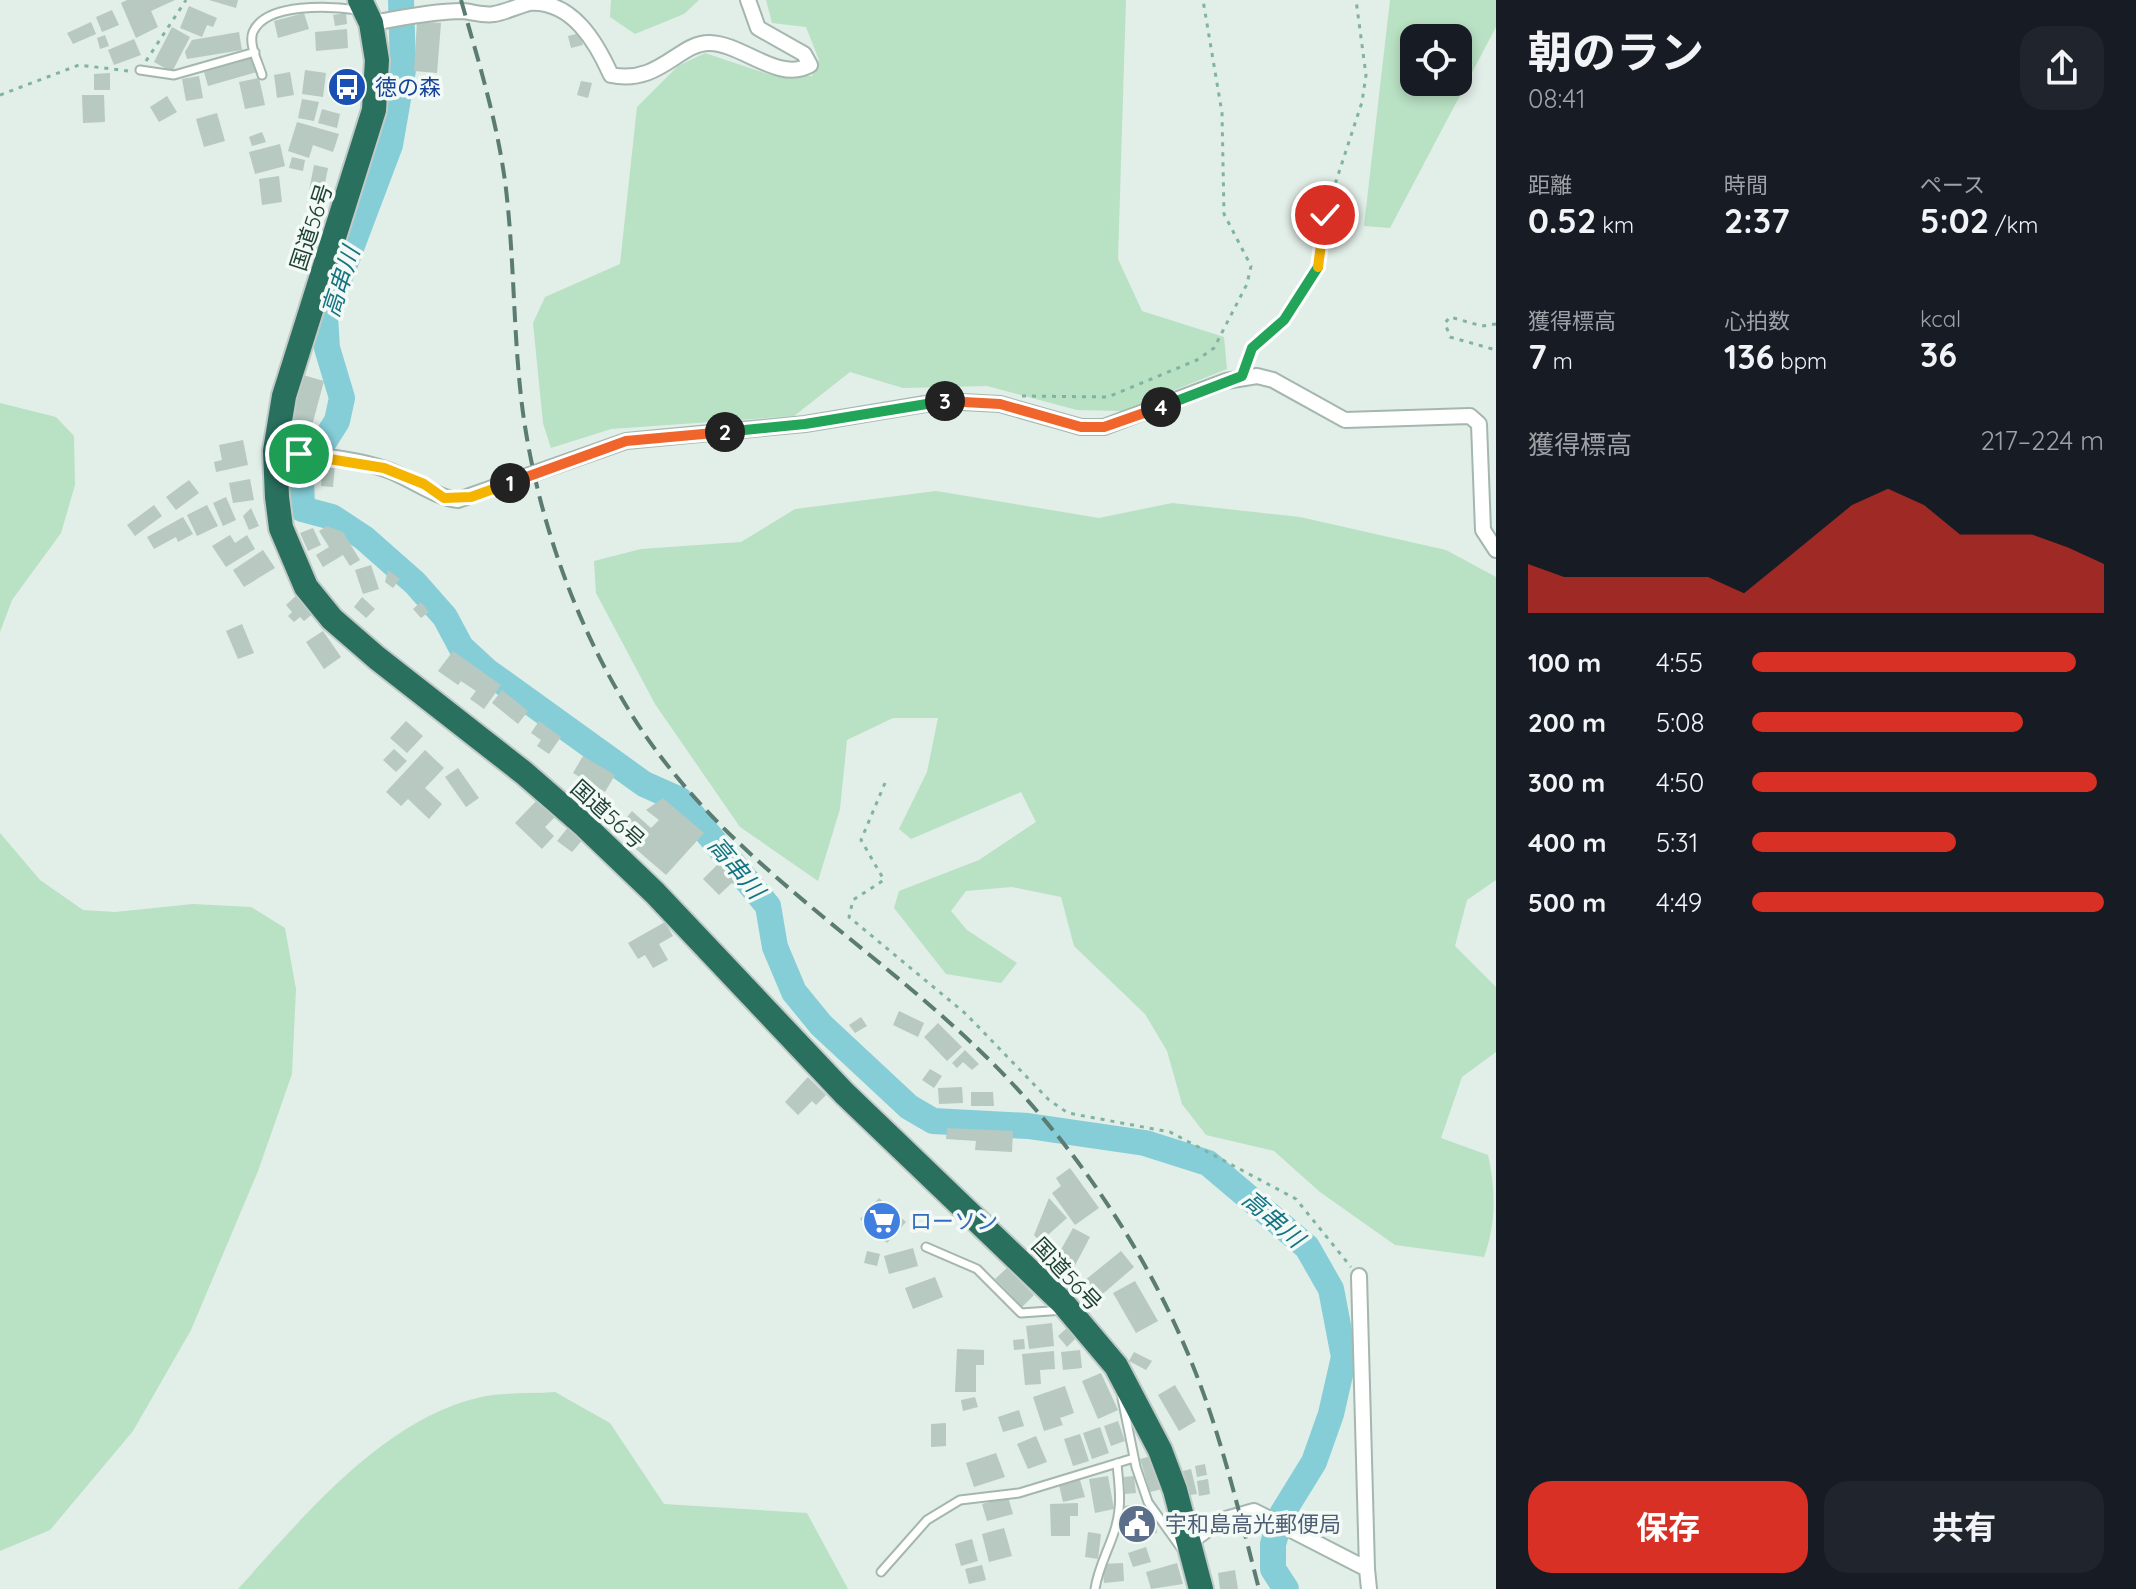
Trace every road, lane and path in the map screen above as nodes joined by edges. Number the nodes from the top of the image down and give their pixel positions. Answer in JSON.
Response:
{"nodes":[{"id":1,"x":186,"y":0,"type":"edge"},
{"id":2,"x":748,"y":0,"type":"edge"},
{"id":3,"x":1203,"y":0,"type":"edge"},
{"id":4,"x":1356,"y":0,"type":"edge"},
{"id":5,"x":371,"y":13,"type":"edge"},
{"id":6,"x":255,"y":52,"type":"junction"},
{"id":7,"x":140,"y":70,"type":"junction"},
{"id":8,"x":262,"y":75,"type":"dead end"},
{"id":9,"x":0,"y":95,"type":"edge"},
{"id":10,"x":1496,"y":324,"type":"edge"},
{"id":11,"x":1496,"y":350,"type":"edge"},
{"id":12,"x":1242,"y":376,"type":"junction"},
{"id":13,"x":1000,"y":404,"type":"junction"},
{"id":14,"x":287,"y":453,"type":"junction"},
{"id":15,"x":1496,"y":550,"type":"edge"},
{"id":16,"x":885,"y":783,"type":"dead end"},
{"id":17,"x":926,"y":1247,"type":"dead end"},
{"id":18,"x":1359,"y":1276,"type":"joint"},
{"id":19,"x":1068,"y":1310,"type":"junction"},
{"id":20,"x":1116,"y":1366,"type":"junction"},
{"id":21,"x":1134,"y":1458,"type":"junction"},
{"id":22,"x":1117,"y":1463,"type":"junction"},
{"id":23,"x":1190,"y":1542,"type":"junction"},
{"id":24,"x":1367,"y":1569,"type":"junction"},
{"id":25,"x":881,"y":1572,"type":"dead end"},
{"id":26,"x":1200,"y":1583,"type":"edge"},
{"id":27,"x":1095,"y":1589,"type":"edge"},
{"id":28,"x":1369,"y":1589,"type":"edge"}],
"edges":[{"from":1,"to":7,"type":"path"},
{"from":2,"to":5,"type":"street"},
{"from":3,"to":13,"type":"path"},
{"from":4,"to":12,"type":"path"},
{"from":5,"to":6,"type":"lane"},
{"from":5,"to":14,"type":"highway","name":"国道56号"},
{"from":6,"to":7,"type":"lane"},
{"from":6,"to":8,"type":"lane"},
{"from":7,"to":9,"type":"path"},
{"from":10,"to":11,"type":"path"},
{"from":12,"to":13,"type":"street"},
{"from":12,"to":15,"type":"street"},
{"from":13,"to":14,"type":"street"},
{"from":14,"to":19,"type":"highway","name":"国道56号"},
{"from":16,"to":18,"type":"path"},
{"from":17,"to":19,"type":"lane"},
{"from":18,"to":24,"type":"street"},
{"from":19,"to":20,"type":"highway","name":"国道56号"},
{"from":20,"to":21,"type":"lane"},
{"from":20,"to":23,"type":"highway","name":"国道56号"},
{"from":21,"to":22,"type":"lane"},
{"from":21,"to":26,"type":"lane"},
{"from":22,"to":25,"type":"lane"},
{"from":22,"to":27,"type":"lane"},
{"from":23,"to":24,"type":"street"},
{"from":23,"to":26,"type":"highway","name":"国道56号"},
{"from":24,"to":28,"type":"street"}]}
